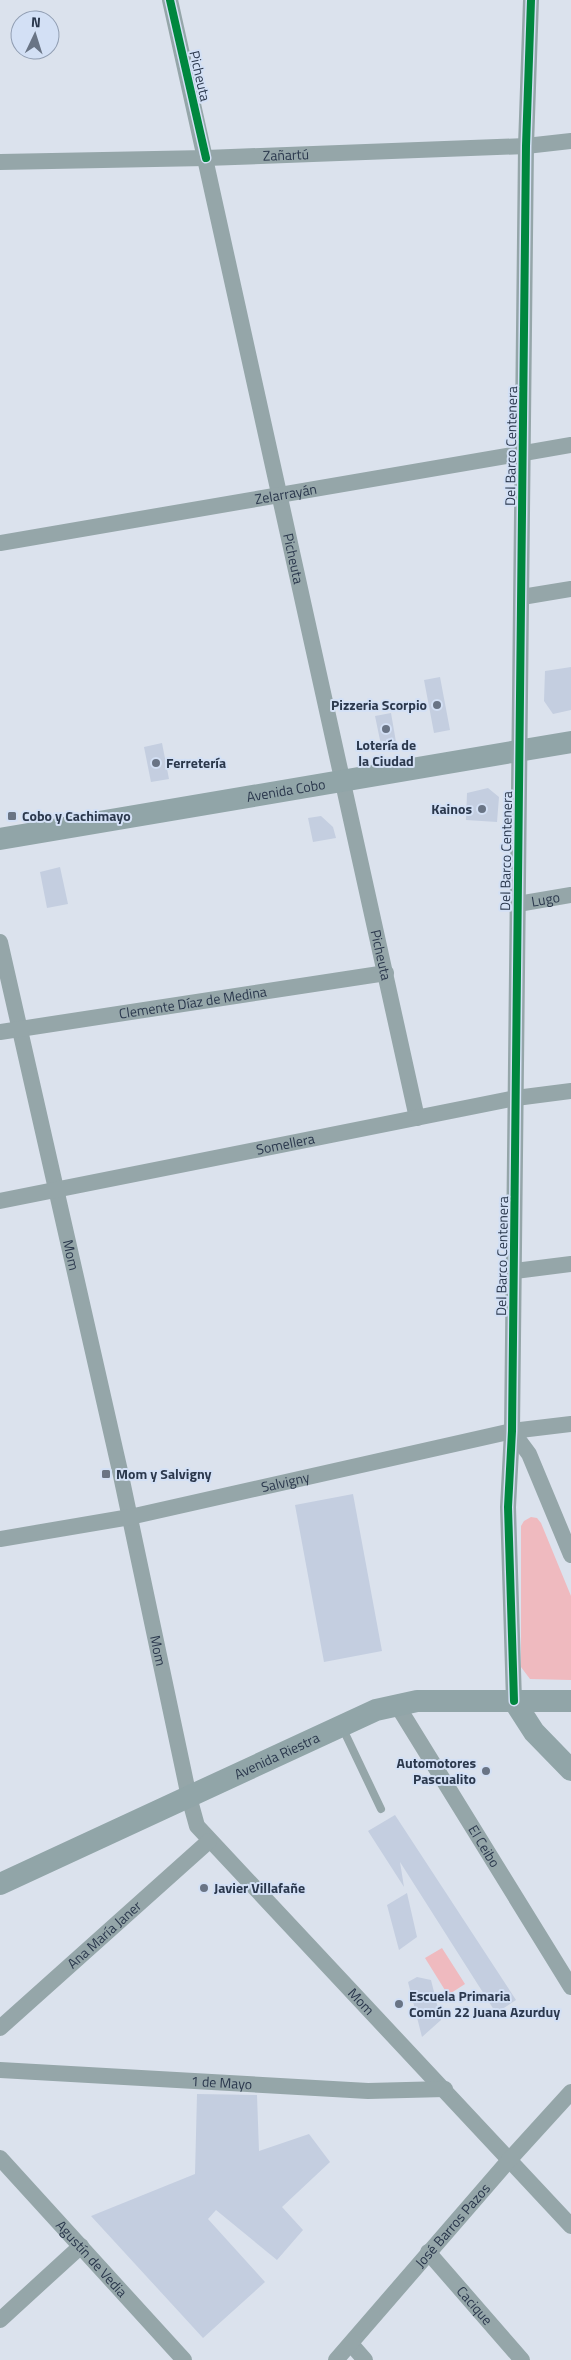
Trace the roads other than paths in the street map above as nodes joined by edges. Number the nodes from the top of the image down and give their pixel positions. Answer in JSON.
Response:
{"nodes":[{"id":1,"x":170,"y":0,"type":"edge"},
{"id":2,"x":530,"y":0,"type":"edge"},
{"id":3,"x":571,"y":141,"type":"edge"},
{"id":4,"x":526,"y":146,"type":"junction"},
{"id":5,"x":206,"y":158,"type":"junction"},
{"id":6,"x":0,"y":162,"type":"edge"},
{"id":7,"x":571,"y":445,"type":"edge"},
{"id":8,"x":524,"y":453,"type":"junction"},
{"id":9,"x":280,"y":495,"type":"junction"},
{"id":10,"x":0,"y":543,"type":"edge"},
{"id":11,"x":571,"y":589,"type":"edge"},
{"id":12,"x":522,"y":597,"type":"junction"},
{"id":13,"x":571,"y":742,"type":"edge"},
{"id":14,"x":520,"y":751,"type":"junction"},
{"id":15,"x":344,"y":781,"type":"junction"},
{"id":16,"x":0,"y":839,"type":"edge"},
{"id":17,"x":571,"y":895,"type":"edge"},
{"id":18,"x":518,"y":904,"type":"junction"},
{"id":19,"x":0,"y":942,"type":"edge"},
{"id":20,"x":386,"y":973,"type":"junction"},
{"id":21,"x":19,"y":1028,"type":"junction"},
{"id":22,"x":0,"y":1032,"type":"edge"},
{"id":23,"x":571,"y":1091,"type":"edge"},
{"id":24,"x":516,"y":1098,"type":"junction"},
{"id":25,"x":417,"y":1118,"type":"junction"},
{"id":26,"x":55,"y":1189,"type":"junction"},
{"id":27,"x":0,"y":1201,"type":"edge"},
{"id":28,"x":571,"y":1264,"type":"edge"},
{"id":29,"x":515,"y":1271,"type":"junction"},
{"id":30,"x":571,"y":1424,"type":"edge"},
{"id":31,"x":512,"y":1431,"type":"junction"},
{"id":32,"x":130,"y":1517,"type":"junction"},
{"id":33,"x":0,"y":1539,"type":"edge"},
{"id":34,"x":571,"y":1555,"type":"edge"},
{"id":35,"x":514,"y":1701,"type":"junction"},
{"id":36,"x":571,"y":1701,"type":"edge"},
{"id":37,"x":397,"y":1705,"type":"junction"},
{"id":38,"x":341,"y":1725,"type":"junction"},
{"id":39,"x":571,"y":1770,"type":"edge"},
{"id":40,"x":189,"y":1797,"type":"junction"},
{"id":41,"x":381,"y":1809,"type":"dead end"},
{"id":42,"x":209,"y":1841,"type":"junction"},
{"id":43,"x":0,"y":1884,"type":"edge"},
{"id":44,"x":571,"y":1987,"type":"edge"},
{"id":45,"x":0,"y":2028,"type":"edge"},
{"id":46,"x":0,"y":2070,"type":"edge"},
{"id":47,"x":445,"y":2089,"type":"junction"},
{"id":48,"x":571,"y":2092,"type":"edge"},
{"id":49,"x":0,"y":2158,"type":"edge"},
{"id":50,"x":510,"y":2159,"type":"junction"},
{"id":51,"x":571,"y":2226,"type":"edge"},
{"id":52,"x":81,"y":2246,"type":"junction"},
{"id":53,"x":428,"y":2252,"type":"junction"},
{"id":54,"x":0,"y":2320,"type":"edge"},
{"id":55,"x":351,"y":2344,"type":"junction"},
{"id":56,"x":184,"y":2360,"type":"edge"},
{"id":57,"x":336,"y":2360,"type":"edge"},
{"id":58,"x":365,"y":2360,"type":"edge"},
{"id":59,"x":522,"y":2360,"type":"edge"}],
"edges":[{"from":1,"to":5,"type":"street","name":"Picheuta"},
{"from":2,"to":4,"type":"street","name":"Del Barco Centenera"},
{"from":3,"to":4,"type":"street","name":"Zañartú"},
{"from":4,"to":5,"type":"street","name":"Zañartú"},
{"from":4,"to":8,"type":"street","name":"Del Barco Centenera"},
{"from":5,"to":6,"type":"street","name":"Zañartú"},
{"from":5,"to":9,"type":"street","name":"Picheuta"},
{"from":7,"to":8,"type":"street","name":"Zelarrayán"},
{"from":8,"to":9,"type":"street","name":"Zelarrayán"},
{"from":8,"to":12,"type":"street","name":"Del Barco Centenera"},
{"from":9,"to":10,"type":"street","name":"Zelarrayán"},
{"from":9,"to":15,"type":"street","name":"Picheuta"},
{"from":11,"to":12,"type":"street"},
{"from":12,"to":14,"type":"street","name":"Del Barco Centenera"},
{"from":13,"to":14,"type":"main road","name":"Avenida Cobo"},
{"from":14,"to":15,"type":"main road","name":"Avenida Cobo"},
{"from":14,"to":18,"type":"street","name":"Del Barco Centenera"},
{"from":15,"to":16,"type":"main road","name":"Avenida Cobo"},
{"from":15,"to":20,"type":"street","name":"Picheuta"},
{"from":17,"to":18,"type":"street","name":"Lugo"},
{"from":18,"to":24,"type":"street","name":"Del Barco Centenera"},
{"from":19,"to":21,"type":"street","name":"Mom"},
{"from":20,"to":21,"type":"street","name":"Clemente Díaz de Medina"},
{"from":20,"to":25,"type":"street","name":"Picheuta"},
{"from":21,"to":22,"type":"street","name":"Clemente Díaz de Medina"},
{"from":21,"to":26,"type":"street","name":"Mom"},
{"from":23,"to":24,"type":"street","name":"Somellera"},
{"from":24,"to":25,"type":"street","name":"Somellera"},
{"from":24,"to":29,"type":"street","name":"Del Barco Centenera"},
{"from":25,"to":26,"type":"street","name":"Somellera"},
{"from":26,"to":27,"type":"street","name":"Somellera"},
{"from":26,"to":32,"type":"street","name":"Mom"},
{"from":28,"to":29,"type":"street"},
{"from":29,"to":31,"type":"street","name":"Del Barco Centenera"},
{"from":30,"to":31,"type":"street","name":"Salvigny"},
{"from":31,"to":32,"type":"street","name":"Salvigny"},
{"from":31,"to":34,"type":"street"},
{"from":31,"to":35,"type":"street","name":"Del Barco Centenera"},
{"from":32,"to":33,"type":"street","name":"Salvigny"},
{"from":32,"to":40,"type":"street","name":"Mom"},
{"from":35,"to":36,"type":"main road","name":"Avenida Riestra"},
{"from":35,"to":37,"type":"main road","name":"Avenida Riestra"},
{"from":35,"to":39,"type":"main road"},
{"from":37,"to":38,"type":"main road","name":"Avenida Riestra"},
{"from":37,"to":44,"type":"street","name":"El Ceibo"},
{"from":38,"to":40,"type":"main road","name":"Avenida Riestra"},
{"from":38,"to":41,"type":"lane"},
{"from":40,"to":42,"type":"street","name":"Mom"},
{"from":40,"to":43,"type":"main road","name":"Avenida Riestra"},
{"from":42,"to":45,"type":"street","name":"Ana María Janer"},
{"from":42,"to":47,"type":"street","name":"Mom"},
{"from":46,"to":47,"type":"street","name":"1 de Mayo"},
{"from":47,"to":50,"type":"street","name":"Mom"},
{"from":48,"to":50,"type":"street","name":"José Barros Pazos"},
{"from":49,"to":52,"type":"street","name":"Agustín de Vedia"},
{"from":50,"to":51,"type":"street","name":"Mom"},
{"from":50,"to":53,"type":"street","name":"José Barros Pazos"},
{"from":52,"to":54,"type":"street"},
{"from":52,"to":56,"type":"street","name":"Agustín de Vedia"},
{"from":53,"to":55,"type":"street","name":"José Barros Pazos"},
{"from":53,"to":59,"type":"street","name":"Cacique"},
{"from":55,"to":57,"type":"street","name":"José Barros Pazos"},
{"from":55,"to":58,"type":"street"}]}
